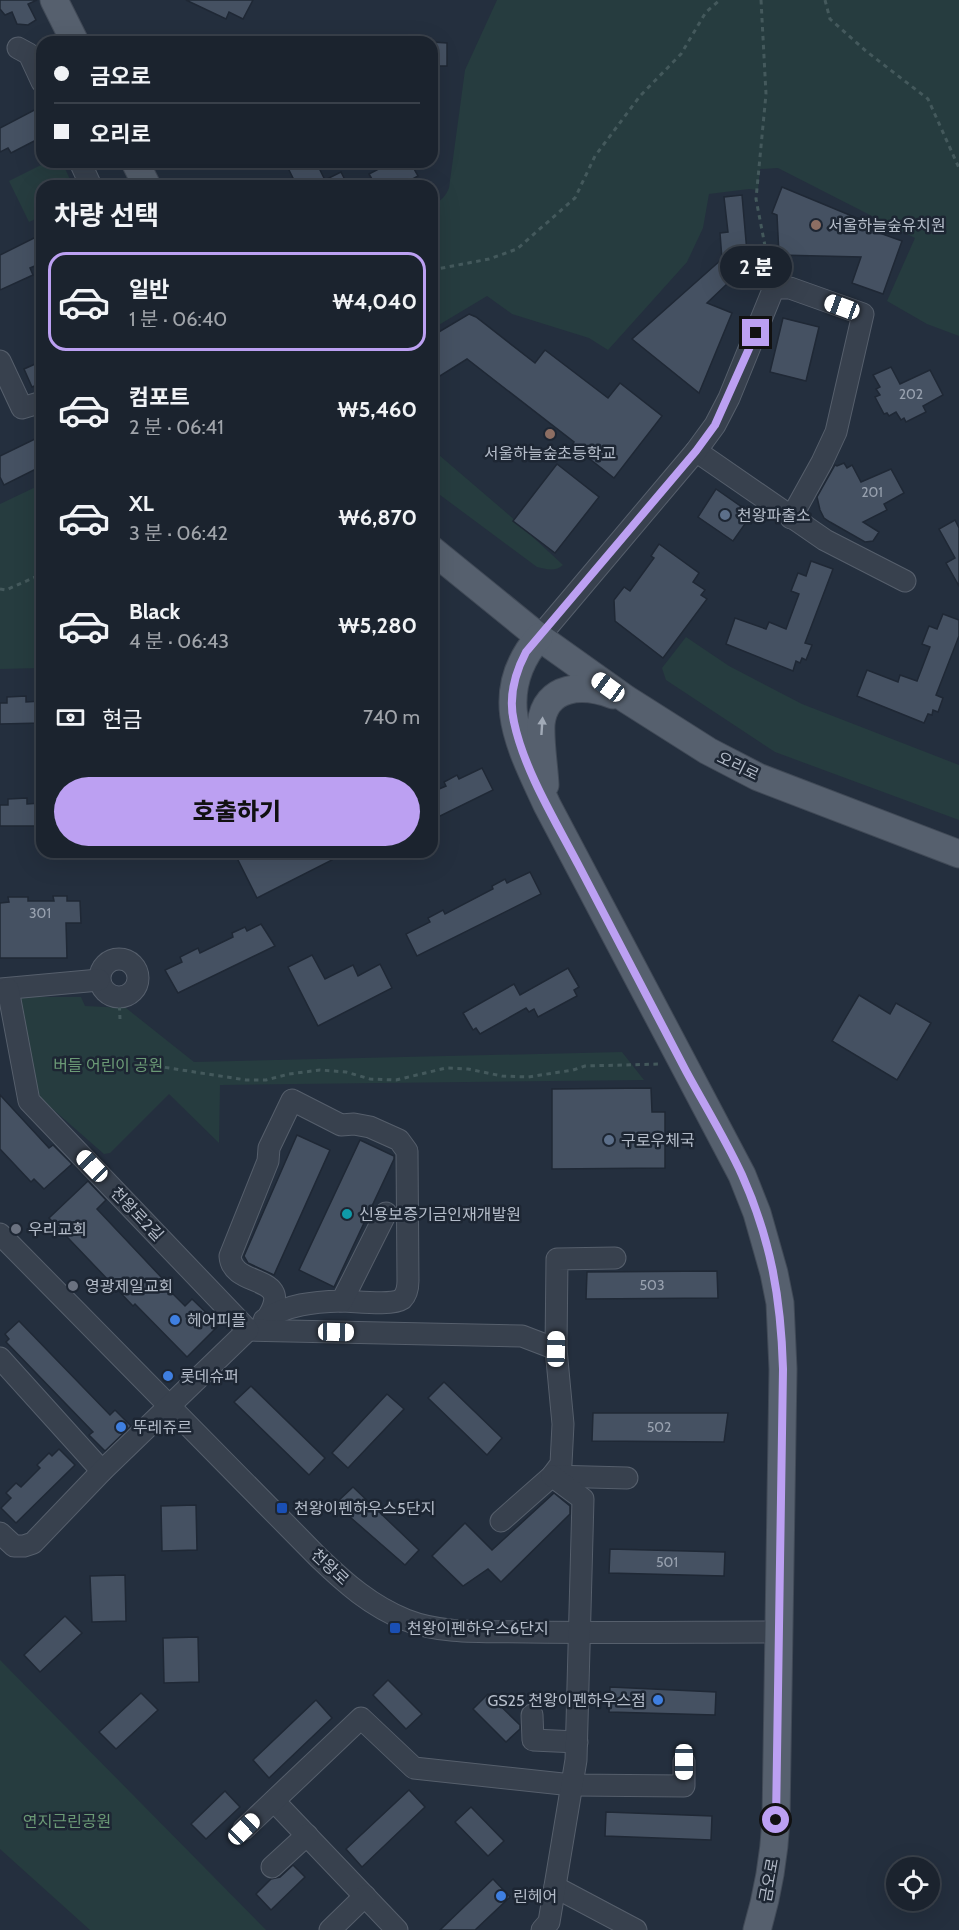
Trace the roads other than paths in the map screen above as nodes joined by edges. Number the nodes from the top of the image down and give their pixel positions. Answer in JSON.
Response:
{"nodes":[{"id":1,"x":54,"y":0,"type":"edge"},
{"id":2,"x":72,"y":36,"type":"edge"},
{"id":3,"x":18,"y":48,"type":"dead end"},
{"id":4,"x":36,"y":69,"type":"edge"},
{"id":5,"x":0,"y":361,"type":"edge"},
{"id":6,"x":36,"y":404,"type":"edge"},
{"id":7,"x":696,"y":451,"type":"junction"},
{"id":8,"x":790,"y":518,"type":"junction"},
{"id":9,"x":438,"y":555,"type":"edge"},
{"id":10,"x":905,"y":580,"type":"dead end"},
{"id":11,"x":539,"y":637,"type":"junction"},
{"id":12,"x":626,"y":699,"type":"junction"},
{"id":13,"x":547,"y":805,"type":"junction"},
{"id":14,"x":959,"y":854,"type":"edge"},
{"id":15,"x":99,"y":980,"type":"junction"},
{"id":16,"x":4,"y":989,"type":"edge"},
{"id":17,"x":386,"y":1213,"type":"dead end"},
{"id":18,"x":0,"y":1234,"type":"edge"},
{"id":19,"x":615,"y":1258,"type":"dead end"},
{"id":20,"x":265,"y":1284,"type":"junction"},
{"id":21,"x":342,"y":1301,"type":"junction"},
{"id":22,"x":314,"y":1302,"type":"junction"},
{"id":23,"x":268,"y":1317,"type":"junction"},
{"id":24,"x":248,"y":1330,"type":"junction"},
{"id":25,"x":556,"y":1349,"type":"junction"},
{"id":26,"x":0,"y":1358,"type":"edge"},
{"id":27,"x":170,"y":1406,"type":"junction"},
{"id":28,"x":102,"y":1471,"type":"junction"},
{"id":29,"x":552,"y":1476,"type":"junction"},
{"id":30,"x":627,"y":1478,"type":"dead end"},
{"id":31,"x":501,"y":1521,"type":"dead end"},
{"id":32,"x":0,"y":1533,"type":"edge"},
{"id":33,"x":780,"y":1632,"type":"junction"},
{"id":34,"x":580,"y":1633,"type":"junction"},
{"id":35,"x":532,"y":1715,"type":"dead end"},
{"id":36,"x":577,"y":1742,"type":"junction"},
{"id":37,"x":684,"y":1762,"type":"dead end"},
{"id":38,"x":572,"y":1785,"type":"junction"},
{"id":39,"x":274,"y":1801,"type":"junction"},
{"id":40,"x":244,"y":1829,"type":"dead end"},
{"id":41,"x":307,"y":1835,"type":"junction"},
{"id":42,"x":272,"y":1867,"type":"dead end"},
{"id":43,"x":555,"y":1887,"type":"junction"},
{"id":44,"x":365,"y":1896,"type":"junction"},
{"id":45,"x":330,"y":1930,"type":"edge"},
{"id":46,"x":397,"y":1930,"type":"edge"},
{"id":47,"x":542,"y":1930,"type":"edge"},
{"id":48,"x":636,"y":1930,"type":"edge"},
{"id":49,"x":757,"y":1930,"type":"edge"}],
"edges":[{"from":1,"to":2,"type":"main road"},
{"from":3,"to":4,"type":"street"},
{"from":5,"to":6,"type":"street"},
{"from":7,"to":8,"type":"street"},
{"from":7,"to":8,"type":"street"},
{"from":7,"to":11,"type":"street"},
{"from":8,"to":10,"type":"street"},
{"from":9,"to":11,"type":"main road","name":"오리로"},
{"from":11,"to":12,"type":"main road","name":"오리로"},
{"from":11,"to":13,"type":"main road","name":"금오로"},
{"from":13,"to":12,"type":"main road","one_way":true},
{"from":12,"to":14,"type":"main road","name":"오리로"},
{"from":13,"to":33,"type":"main road","name":"금오로"},
{"from":15,"to":15,"type":"street"},
{"from":15,"to":16,"type":"street","name":"천왕로2길"},
{"from":16,"to":24,"type":"street","name":"천왕로2길"},
{"from":17,"to":21,"type":"street"},
{"from":18,"to":27,"type":"street","name":"천왕로"},
{"from":19,"to":25,"type":"street"},
{"from":20,"to":21,"type":"street"},
{"from":20,"to":22,"type":"street"},
{"from":20,"to":23,"type":"street"},
{"from":21,"to":22,"type":"street"},
{"from":22,"to":23,"type":"street"},
{"from":23,"to":24,"type":"street"},
{"from":24,"to":25,"type":"street"},
{"from":24,"to":27,"type":"street"},
{"from":25,"to":29,"type":"street"},
{"from":26,"to":28,"type":"street"},
{"from":27,"to":28,"type":"street"},
{"from":27,"to":34,"type":"street","name":"천왕로"},
{"from":28,"to":32,"type":"street"},
{"from":29,"to":30,"type":"street"},
{"from":29,"to":31,"type":"street"},
{"from":29,"to":34,"type":"street"},
{"from":33,"to":34,"type":"street","name":"천왕로"},
{"from":33,"to":49,"type":"main road","name":"금오로"},
{"from":34,"to":36,"type":"street"},
{"from":35,"to":36,"type":"street"},
{"from":36,"to":38,"type":"street"},
{"from":37,"to":38,"type":"street"},
{"from":38,"to":39,"type":"street"},
{"from":38,"to":43,"type":"street"},
{"from":39,"to":40,"type":"street"},
{"from":39,"to":41,"type":"street"},
{"from":41,"to":42,"type":"street"},
{"from":41,"to":44,"type":"street"},
{"from":43,"to":47,"type":"street"},
{"from":43,"to":48,"type":"street"},
{"from":44,"to":45,"type":"street"},
{"from":44,"to":46,"type":"street"}]}
